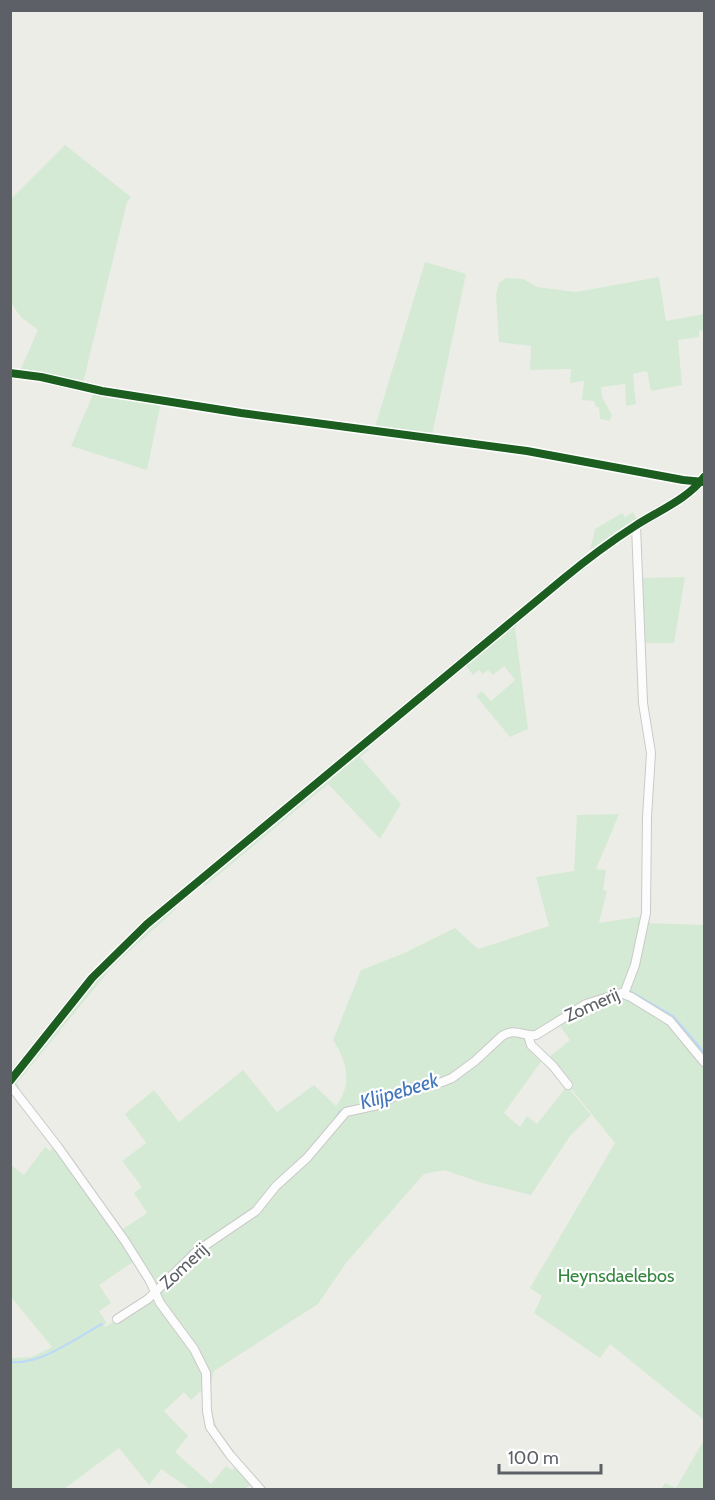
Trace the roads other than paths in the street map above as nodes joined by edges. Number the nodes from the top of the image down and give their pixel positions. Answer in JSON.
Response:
{"nodes":[{"id":1,"x":10,"y":373,"type":"edge"},
{"id":2,"x":703,"y":480,"type":"edge"},
{"id":3,"x":636,"y":526,"type":"junction"},
{"id":4,"x":624,"y":994,"type":"junction"},
{"id":5,"x":528,"y":1035,"type":"junction"},
{"id":6,"x":705,"y":1062,"type":"edge"},
{"id":7,"x":10,"y":1083,"type":"edge"},
{"id":8,"x":568,"y":1085,"type":"dead end"},
{"id":9,"x":156,"y":1292,"type":"junction"},
{"id":10,"x":117,"y":1319,"type":"dead end"},
{"id":11,"x":261,"y":1490,"type":"edge"}],
"edges":[{"from":1,"to":2,"type":"street"},
{"from":2,"to":3,"type":"street"},
{"from":3,"to":4,"type":"street","name":"Zomerij"},
{"from":3,"to":7,"type":"street"},
{"from":4,"to":5,"type":"street","name":"Zomerij"},
{"from":4,"to":6,"type":"street"},
{"from":5,"to":8,"type":"street"},
{"from":5,"to":9,"type":"street","name":"Zomerij"},
{"from":7,"to":9,"type":"street"},
{"from":9,"to":10,"type":"street","name":"Zomerij"},
{"from":9,"to":11,"type":"street"}]}
